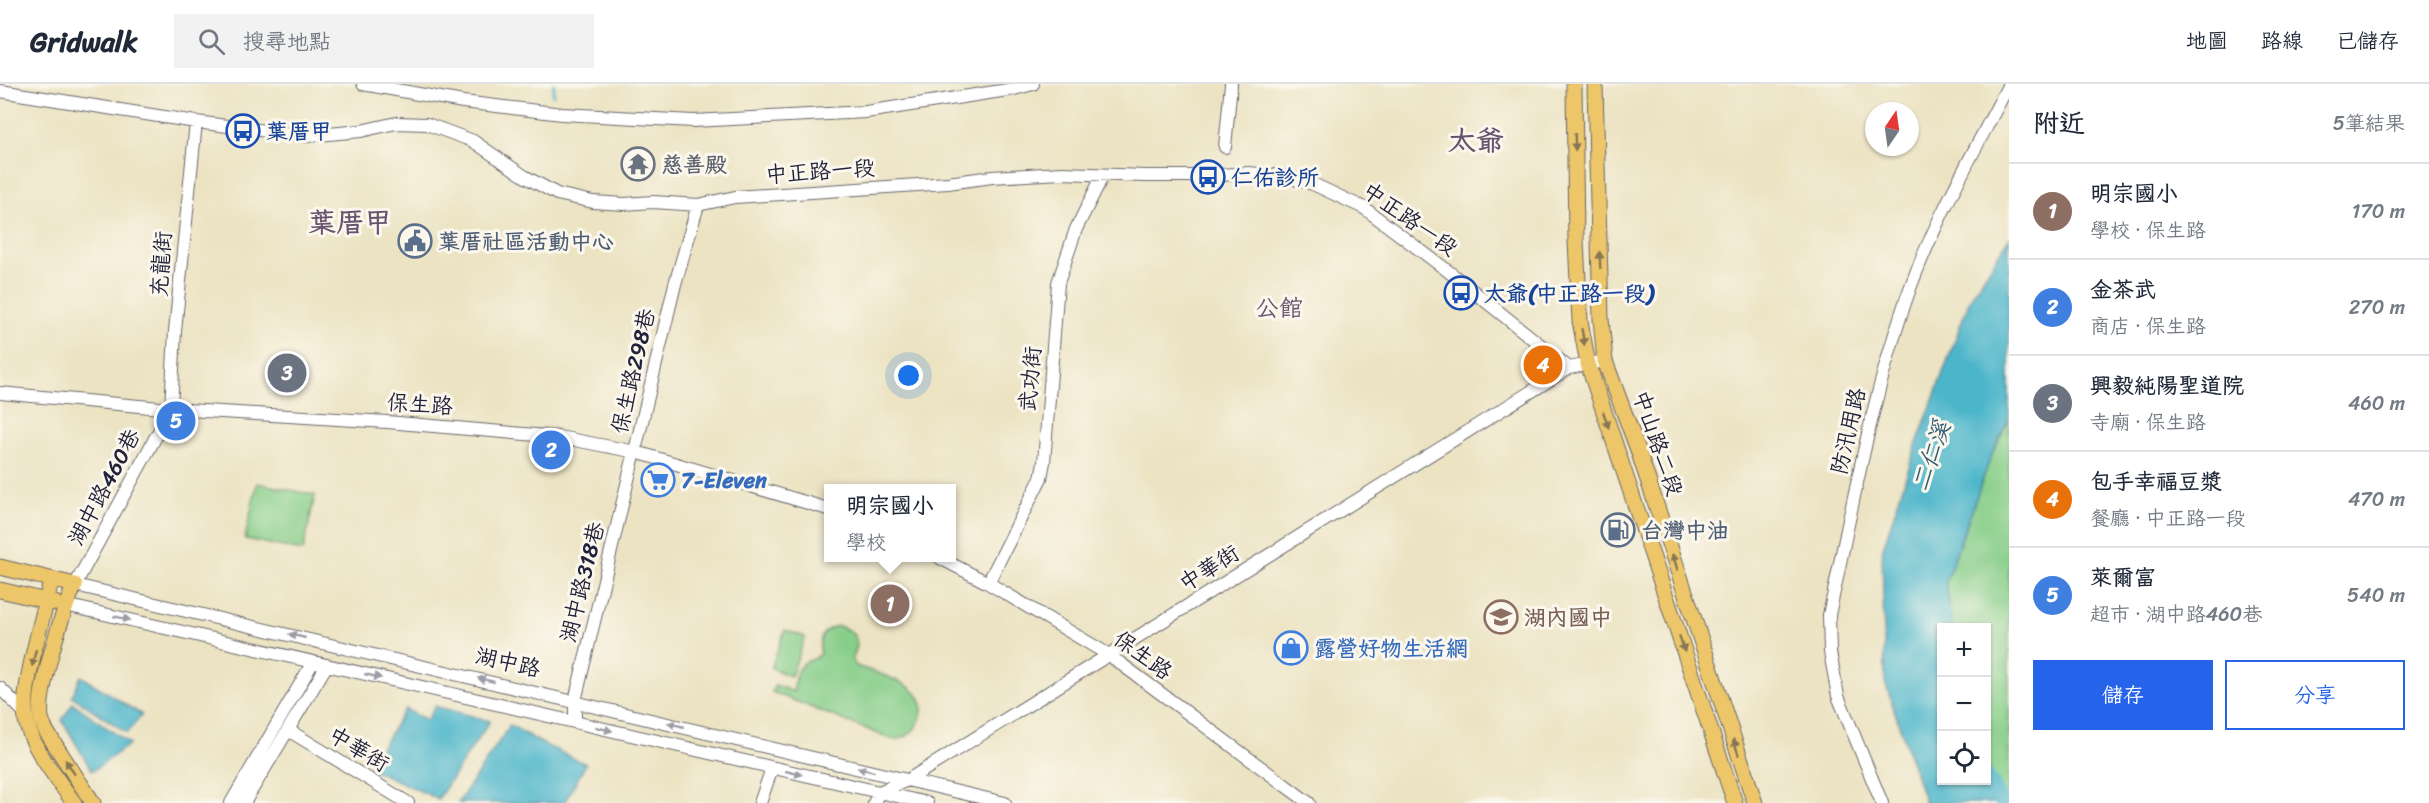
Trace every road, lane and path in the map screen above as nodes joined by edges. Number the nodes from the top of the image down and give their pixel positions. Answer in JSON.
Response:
{"nodes":[{"id":1,"x":363,"y":84,"type":"edge"},
{"id":2,"x":1033,"y":84,"type":"edge"},
{"id":3,"x":1231,"y":84,"type":"edge"},
{"id":4,"x":1574,"y":84,"type":"edge"},
{"id":5,"x":1595,"y":84,"type":"edge"},
{"id":6,"x":2009,"y":84,"type":"edge"},
{"id":7,"x":0,"y":91,"type":"edge"},
{"id":8,"x":196,"y":122,"type":"junction"},
{"id":9,"x":1225,"y":147,"type":"dead end"},
{"id":10,"x":1103,"y":175,"type":"junction"},
{"id":11,"x":698,"y":205,"type":"junction"},
{"id":12,"x":1605,"y":361,"type":"junction"},
{"id":13,"x":1588,"y":364,"type":"junction"},
{"id":14,"x":1569,"y":368,"type":"junction"},
{"id":15,"x":0,"y":393,"type":"edge"},
{"id":16,"x":171,"y":409,"type":"junction"},
{"id":17,"x":636,"y":452,"type":"junction"},
{"id":18,"x":824,"y":508,"type":"edge"},
{"id":19,"x":948,"y":562,"type":"edge"},
{"id":20,"x":0,"y":567,"type":"edge"},
{"id":21,"x":51,"y":580,"type":"junction"},
{"id":22,"x":988,"y":582,"type":"junction"},
{"id":23,"x":75,"y":585,"type":"junction"},
{"id":24,"x":0,"y":590,"type":"edge"},
{"id":25,"x":48,"y":601,"type":"junction"},
{"id":26,"x":65,"y":605,"type":"junction"},
{"id":27,"x":1109,"y":655,"type":"junction"},
{"id":28,"x":313,"y":663,"type":"junction"},
{"id":29,"x":327,"y":665,"type":"junction"},
{"id":30,"x":0,"y":688,"type":"edge"},
{"id":31,"x":575,"y":702,"type":"junction"},
{"id":32,"x":25,"y":713,"type":"junction"},
{"id":33,"x":575,"y":723,"type":"junction"},
{"id":34,"x":288,"y":730,"type":"junction"},
{"id":35,"x":772,"y":768,"type":"junction"},
{"id":36,"x":908,"y":780,"type":"junction"},
{"id":37,"x":876,"y":797,"type":"edge"},
{"id":38,"x":74,"y":803,"type":"edge"},
{"id":39,"x":93,"y":803,"type":"edge"},
{"id":40,"x":231,"y":803,"type":"edge"},
{"id":41,"x":244,"y":803,"type":"edge"},
{"id":42,"x":408,"y":803,"type":"edge"},
{"id":43,"x":760,"y":803,"type":"edge"},
{"id":44,"x":927,"y":803,"type":"edge"},
{"id":45,"x":1005,"y":803,"type":"edge"},
{"id":46,"x":1309,"y":803,"type":"edge"},
{"id":47,"x":1735,"y":803,"type":"edge"},
{"id":48,"x":1755,"y":803,"type":"edge"},
{"id":49,"x":1882,"y":803,"type":"edge"}],
"edges":[{"from":1,"to":2,"type":"street"},
{"from":3,"to":9,"type":"street"},
{"from":4,"to":13,"type":"main road","name":"中山路二段","one_way":true},
{"from":12,"to":5,"type":"main road","name":"中山路二段","one_way":true},
{"from":6,"to":49,"type":"street","name":"防汛用路"},
{"from":7,"to":8,"type":"street","name":"中正路一段"},
{"from":8,"to":11,"type":"street","name":"中正路一段"},
{"from":8,"to":16,"type":"street","name":"充龍街"},
{"from":10,"to":11,"type":"street","name":"中正路一段"},
{"from":10,"to":14,"type":"street","name":"中正路一段"},
{"from":10,"to":22,"type":"street","name":"武功街"},
{"from":11,"to":17,"type":"street","name":"保生路298巷"},
{"from":12,"to":13,"type":"street"},
{"from":48,"to":12,"type":"main road","name":"中山路二段","one_way":true},
{"from":13,"to":14,"type":"street"},
{"from":13,"to":47,"type":"main road","name":"中山路二段","one_way":true},
{"from":14,"to":27,"type":"street","name":"中華街"},
{"from":15,"to":16,"type":"street","name":"保生路"},
{"from":16,"to":17,"type":"street","name":"保生路"},
{"from":16,"to":23,"type":"street","name":"湖中路460巷"},
{"from":17,"to":18,"type":"street","name":"保生路"},
{"from":17,"to":31,"type":"street","name":"湖中路318巷"},
{"from":19,"to":22,"type":"street","name":"保生路"},
{"from":20,"to":21,"type":"main road","name":"湖中路"},
{"from":21,"to":23,"type":"main road","name":"湖中路"},
{"from":21,"to":25,"type":"main road"},
{"from":22,"to":27,"type":"street","name":"保生路"},
{"from":23,"to":26,"type":"main road"},
{"from":31,"to":23,"type":"street","name":"湖中路","one_way":true},
{"from":24,"to":25,"type":"main road","name":"湖中路"},
{"from":25,"to":26,"type":"main road","name":"湖中路"},
{"from":25,"to":32,"type":"main road","one_way":true},
{"from":26,"to":28,"type":"street","name":"湖中路","one_way":true},
{"from":39,"to":26,"type":"main road","one_way":true},
{"from":27,"to":36,"type":"street","name":"中華街"},
{"from":27,"to":46,"type":"street","name":"保生路"},
{"from":28,"to":29,"type":"street","name":"湖中路"},
{"from":28,"to":40,"type":"street"},
{"from":29,"to":33,"type":"street","name":"湖中路","one_way":true},
{"from":29,"to":34,"type":"street"},
{"from":30,"to":32,"type":"street"},
{"from":31,"to":33,"type":"street","name":"湖中路318巷"},
{"from":36,"to":31,"type":"street","name":"湖中路","one_way":true},
{"from":32,"to":38,"type":"main road"},
{"from":33,"to":35,"type":"street","name":"湖中路","one_way":true},
{"from":34,"to":41,"type":"street"},
{"from":34,"to":42,"type":"street","name":"中華街"},
{"from":35,"to":37,"type":"street","name":"湖中路","one_way":true},
{"from":35,"to":43,"type":"street"},
{"from":36,"to":37,"type":"street","name":"中華街"},
{"from":36,"to":45,"type":"street","name":"湖中路"},
{"from":37,"to":44,"type":"street","name":"湖中路"}]}
